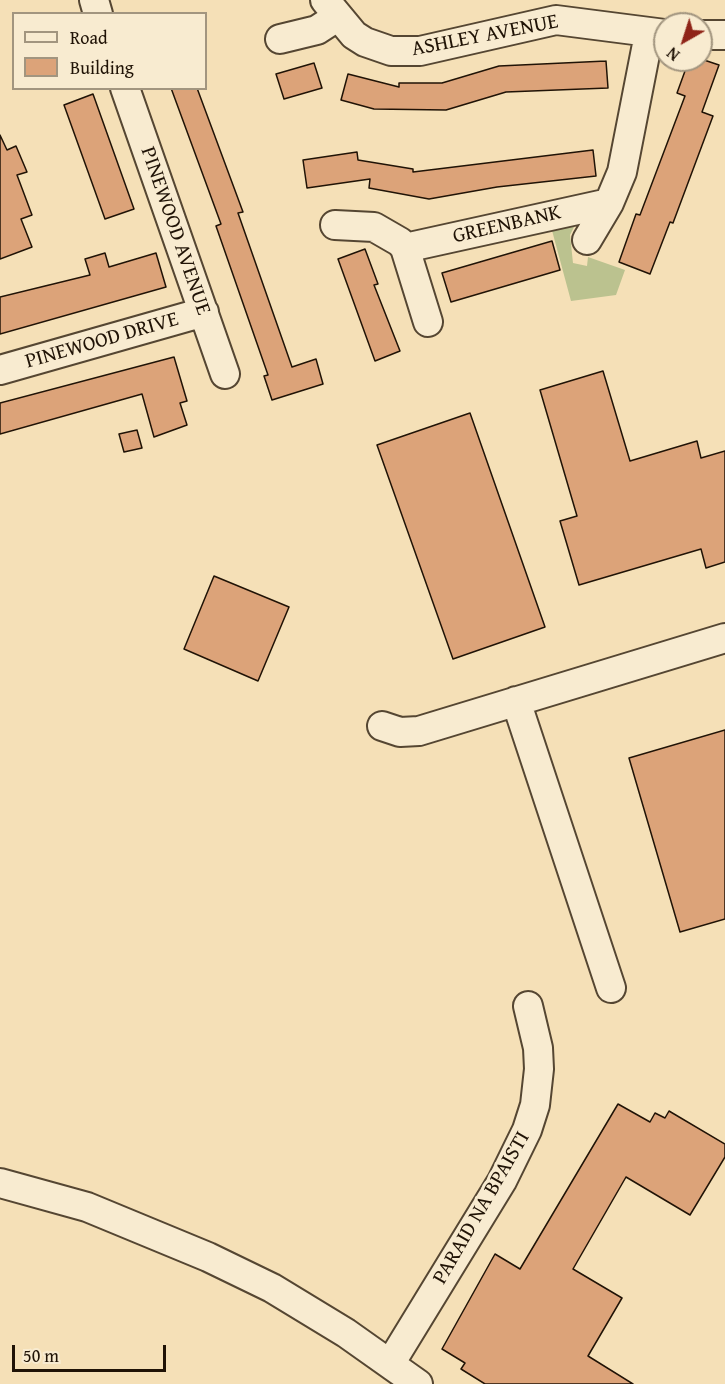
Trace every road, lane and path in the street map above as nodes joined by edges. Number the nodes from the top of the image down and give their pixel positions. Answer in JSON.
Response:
{"nodes":[{"id":1,"x":331,"y":9,"type":"edge"},
{"id":2,"x":556,"y":10,"type":"edge"},
{"id":3,"x":653,"y":33,"type":"edge"},
{"id":4,"x":280,"y":39,"type":"dead end"},
{"id":5,"x":653,"y":49,"type":"edge"},
{"id":6,"x":126,"y":90,"type":"edge"},
{"id":7,"x":609,"y":202,"type":"junction"},
{"id":8,"x":335,"y":225,"type":"dead end"},
{"id":9,"x":587,"y":240,"type":"dead end"},
{"id":10,"x":405,"y":248,"type":"junction"},
{"id":11,"x":204,"y":312,"type":"junction"},
{"id":12,"x":428,"y":322,"type":"dead end"},
{"id":13,"x":0,"y":370,"type":"edge"},
{"id":14,"x":225,"y":374,"type":"dead end"},
{"id":15,"x":725,"y":638,"type":"edge"},
{"id":16,"x":516,"y":701,"type":"junction"},
{"id":17,"x":382,"y":726,"type":"dead end"},
{"id":18,"x":611,"y":987,"type":"dead end"},
{"id":19,"x":528,"y":1006,"type":"dead end"},
{"id":20,"x":0,"y":1183,"type":"edge"},
{"id":21,"x":390,"y":1364,"type":"junction"},
{"id":22,"x":418,"y":1384,"type":"edge"}],
"edges":[{"from":1,"to":2,"type":"street","name":"ASHLEY AVENUE"},
{"from":1,"to":4,"type":"street"},
{"from":2,"to":3,"type":"street","name":"ASHLEY AVENUE"},
{"from":5,"to":7,"type":"street","name":"GREENBANK"},
{"from":6,"to":11,"type":"street","name":"PINEWOOD AVENUE"},
{"from":7,"to":9,"type":"street","name":"GREENBANK"},
{"from":7,"to":10,"type":"street","name":"GREENBANK"},
{"from":8,"to":10,"type":"street"},
{"from":10,"to":12,"type":"street"},
{"from":11,"to":13,"type":"street","name":"PINEWOOD DRIVE"},
{"from":11,"to":14,"type":"street","name":"PINEWOOD AVENUE"},
{"from":15,"to":16,"type":"street"},
{"from":16,"to":17,"type":"street"},
{"from":16,"to":18,"type":"street"},
{"from":19,"to":21,"type":"street","name":"PARAID NA BPAISTI"},
{"from":20,"to":21,"type":"street"},
{"from":21,"to":22,"type":"street"}]}
